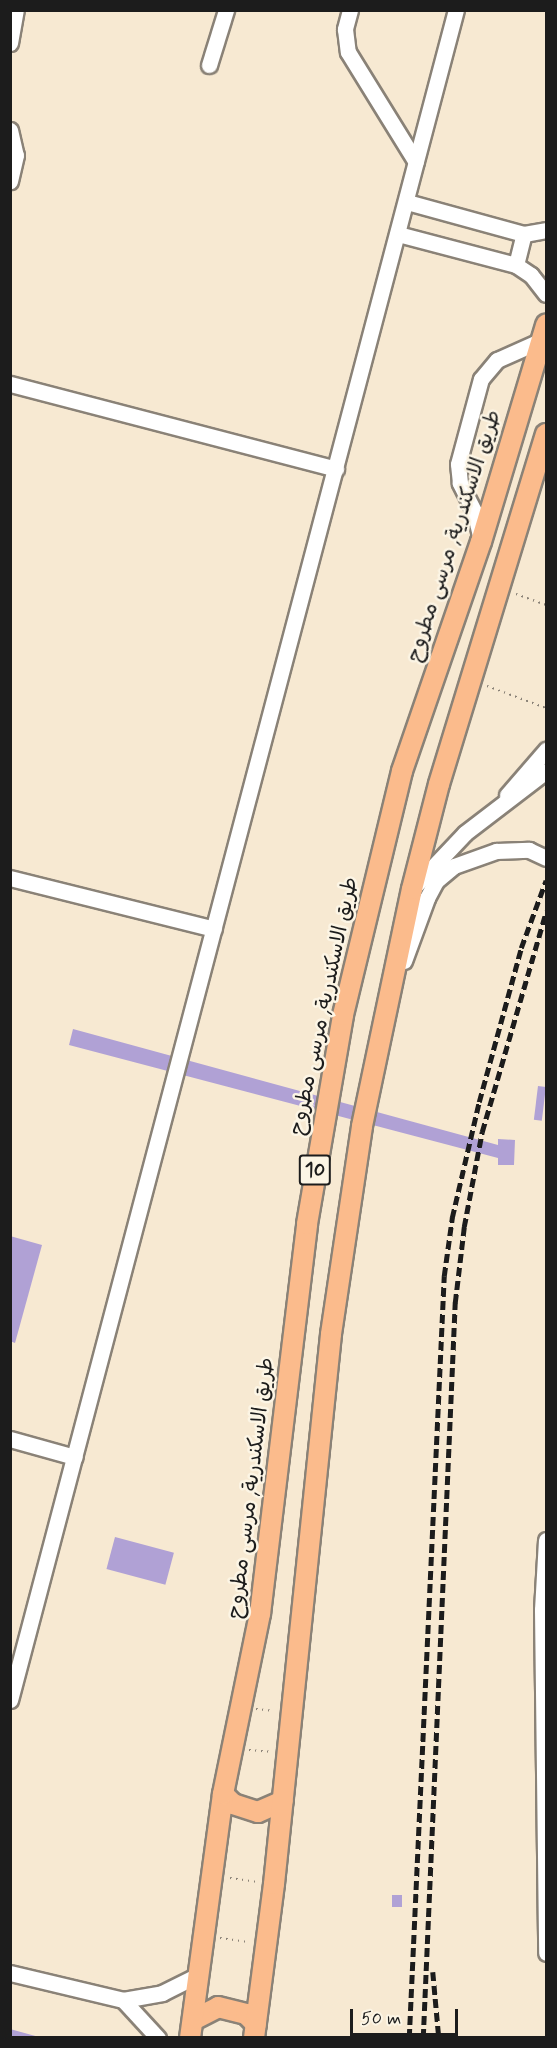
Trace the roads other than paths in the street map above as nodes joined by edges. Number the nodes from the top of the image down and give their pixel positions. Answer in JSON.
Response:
{"nodes":[{"id":1,"x":16,"y":10,"type":"edge"},
{"id":2,"x":226,"y":10,"type":"edge"},
{"id":3,"x":350,"y":10,"type":"edge"},
{"id":4,"x":456,"y":10,"type":"edge"},
{"id":5,"x":10,"y":43,"type":"edge"},
{"id":6,"x":209,"y":65,"type":"dead end"},
{"id":7,"x":10,"y":130,"type":"edge"},
{"id":8,"x":416,"y":162,"type":"junction"},
{"id":9,"x":10,"y":181,"type":"edge"},
{"id":10,"x":407,"y":202,"type":"junction"},
{"id":11,"x":546,"y":231,"type":"edge"},
{"id":12,"x":398,"y":234,"type":"junction"},
{"id":13,"x":524,"y":234,"type":"junction"},
{"id":14,"x":516,"y":265,"type":"junction"},
{"id":15,"x":546,"y":294,"type":"edge"},
{"id":16,"x":544,"y":333,"type":"edge"},
{"id":17,"x":10,"y":384,"type":"edge"},
{"id":18,"x":546,"y":434,"type":"edge"},
{"id":19,"x":336,"y":469,"type":"junction"},
{"id":20,"x":481,"y":542,"type":"junction"},
{"id":21,"x":546,"y":750,"type":"edge"},
{"id":22,"x":546,"y":771,"type":"edge"},
{"id":23,"x":489,"y":815,"type":"junction"},
{"id":24,"x":546,"y":858,"type":"edge"},
{"id":25,"x":10,"y":878,"type":"edge"},
{"id":26,"x":412,"y":889,"type":"junction"},
{"id":27,"x":214,"y":929,"type":"junction"},
{"id":28,"x":382,"y":1022,"type":"junction"},
{"id":29,"x":10,"y":1439,"type":"edge"},
{"id":30,"x":75,"y":1457,"type":"junction"},
{"id":31,"x":546,"y":1540,"type":"edge"},
{"id":32,"x":544,"y":1610,"type":"edge"},
{"id":33,"x":10,"y":1700,"type":"edge"},
{"id":34,"x":224,"y":1794,"type":"junction"},
{"id":35,"x":283,"y":1801,"type":"junction"},
{"id":36,"x":546,"y":1953,"type":"edge"},
{"id":37,"x":10,"y":1972,"type":"edge"},
{"id":38,"x":198,"y":1975,"type":"junction"},
{"id":39,"x":123,"y":2000,"type":"junction"},
{"id":40,"x":192,"y":2029,"type":"edge"},
{"id":41,"x":255,"y":2031,"type":"edge"},
{"id":42,"x":158,"y":2037,"type":"edge"}],
"edges":[{"from":1,"to":5,"type":"street"},
{"from":2,"to":6,"type":"street"},
{"from":3,"to":8,"type":"street"},
{"from":4,"to":8,"type":"street"},
{"from":7,"to":9,"type":"street"},
{"from":8,"to":10,"type":"street"},
{"from":10,"to":12,"type":"street"},
{"from":10,"to":13,"type":"street"},
{"from":11,"to":13,"type":"street"},
{"from":12,"to":14,"type":"street"},
{"from":12,"to":19,"type":"street"},
{"from":13,"to":14,"type":"street"},
{"from":14,"to":15,"type":"street"},
{"from":16,"to":20,"type":"main road","name":"طريق الاسكندرية, مرسى مطروح","number":"10"},
{"from":16,"to":20,"type":"street"},
{"from":17,"to":19,"type":"street"},
{"from":18,"to":26,"type":"main road","number":"10"},
{"from":19,"to":27,"type":"street"},
{"from":20,"to":34,"type":"main road","name":"طريق الاسكندرية, مرسى مطروح","number":"10"},
{"from":21,"to":23,"type":"street"},
{"from":22,"to":23,"type":"street"},
{"from":23,"to":26,"type":"street"},
{"from":24,"to":28,"type":"street"},
{"from":25,"to":27,"type":"street"},
{"from":26,"to":28,"type":"main road","number":"10"},
{"from":27,"to":30,"type":"street"},
{"from":28,"to":35,"type":"main road","number":"10"},
{"from":29,"to":30,"type":"street"},
{"from":30,"to":33,"type":"street"},
{"from":31,"to":32,"type":"street"},
{"from":32,"to":36,"type":"street"},
{"from":34,"to":35,"type":"main road"},
{"from":34,"to":38,"type":"main road","name":"طريق الاسكندرية, مرسى مطروح","number":"10"},
{"from":35,"to":41,"type":"main road","number":"10"},
{"from":37,"to":39,"type":"street"},
{"from":38,"to":39,"type":"street"},
{"from":38,"to":40,"type":"main road","name":"طريق الاسكندرية, مرسى مطروح","number":"10"},
{"from":39,"to":42,"type":"street"},
{"from":40,"to":41,"type":"main road"}]}
